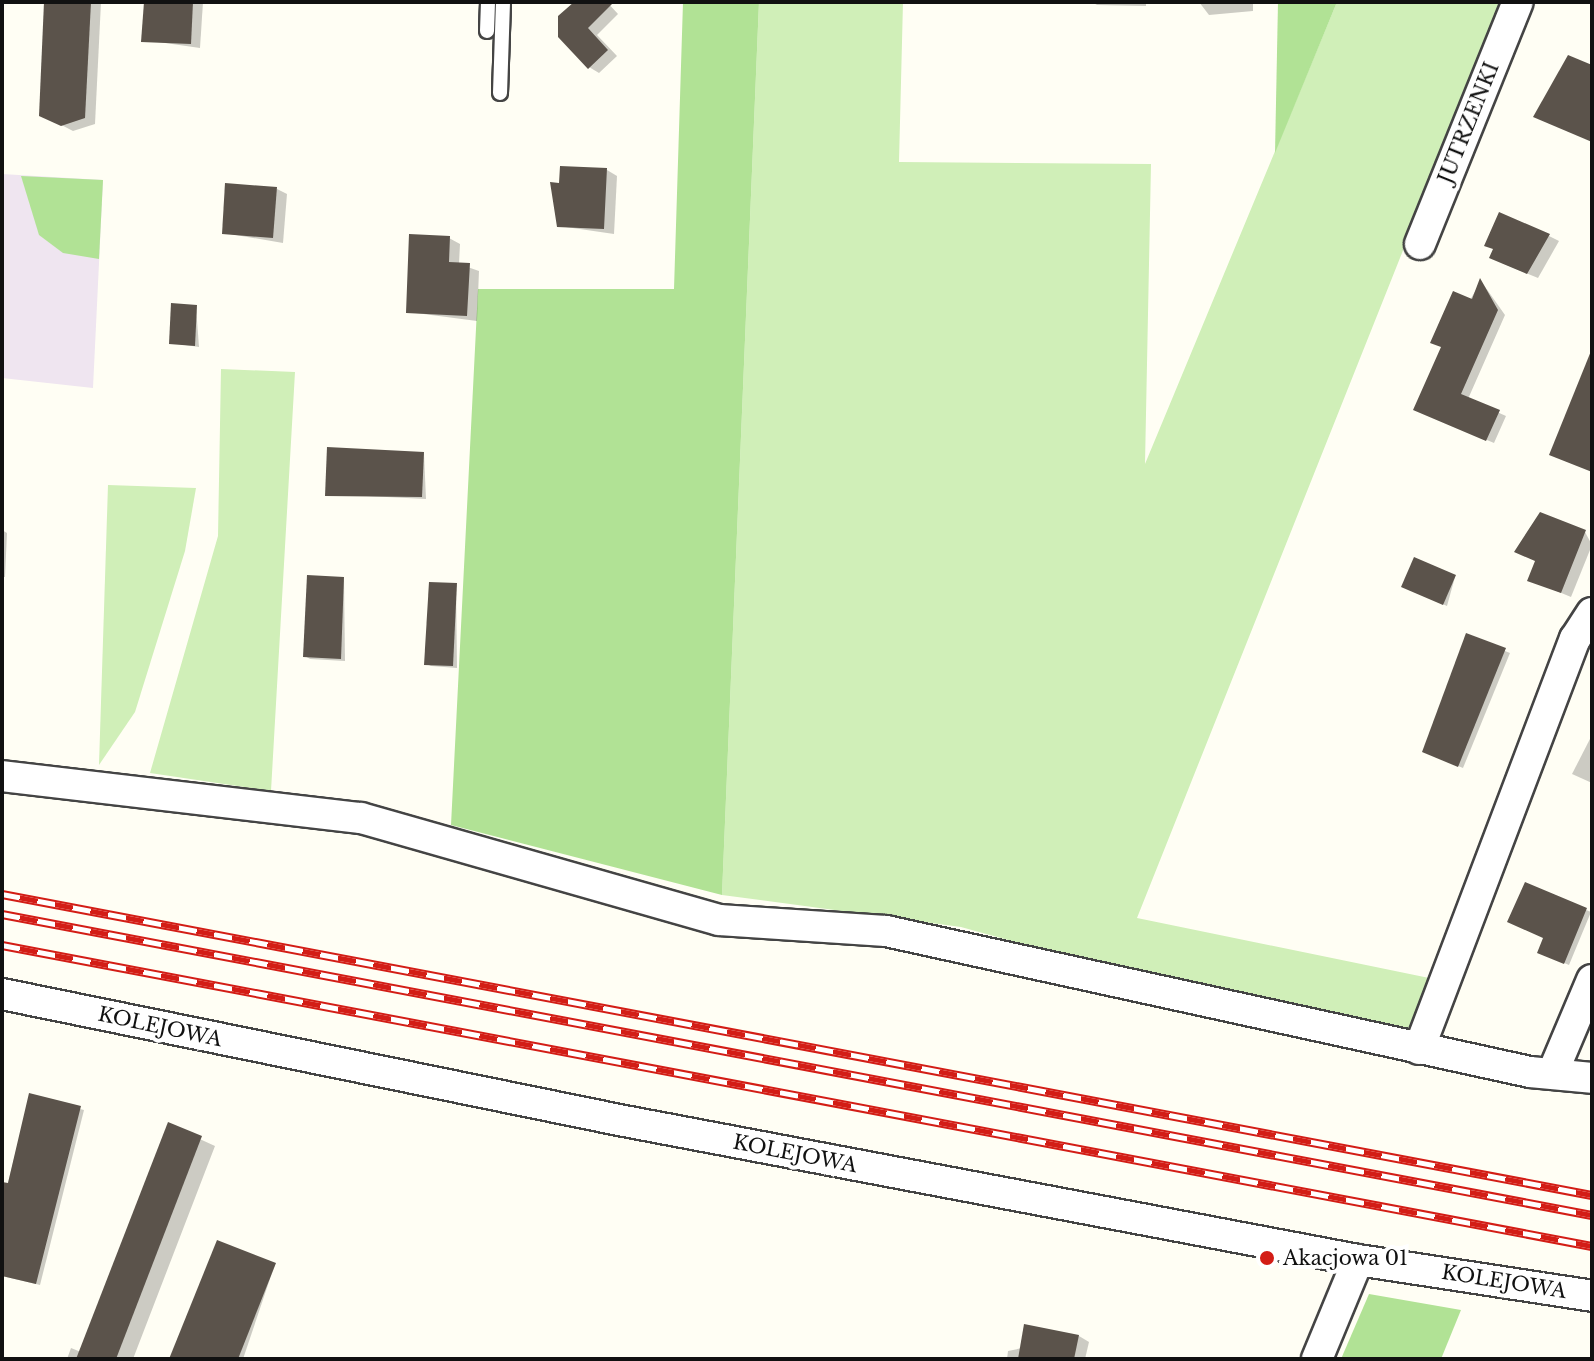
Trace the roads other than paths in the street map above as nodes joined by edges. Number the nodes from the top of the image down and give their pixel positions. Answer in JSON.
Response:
{"nodes":[{"id":1,"x":488,"y":2,"type":"edge"},
{"id":2,"x":503,"y":2,"type":"edge"},
{"id":3,"x":1518,"y":2,"type":"edge"},
{"id":4,"x":487,"y":31,"type":"dead end"},
{"id":5,"x":500,"y":93,"type":"dead end"},
{"id":6,"x":1420,"y":244,"type":"dead end"},
{"id":7,"x":1592,"y":613,"type":"edge"},
{"id":8,"x":2,"y":776,"type":"edge"},
{"id":9,"x":1592,"y":980,"type":"edge"},
{"id":10,"x":2,"y":994,"type":"edge"},
{"id":11,"x":1419,"y":1049,"type":"junction"},
{"id":12,"x":1553,"y":1072,"type":"junction"},
{"id":13,"x":1592,"y":1078,"type":"edge"},
{"id":14,"x":1358,"y":1260,"type":"junction"},
{"id":15,"x":1592,"y":1296,"type":"edge"},
{"id":16,"x":1317,"y":1359,"type":"edge"}],
"edges":[{"from":1,"to":4,"type":"lane"},
{"from":2,"to":5,"type":"lane"},
{"from":3,"to":6,"type":"street","name":"JUTRZENKI"},
{"from":7,"to":11,"type":"street"},
{"from":8,"to":11,"type":"street"},
{"from":9,"to":12,"type":"street"},
{"from":10,"to":14,"type":"street","name":"KOLEJOWA"},
{"from":11,"to":12,"type":"street"},
{"from":12,"to":13,"type":"street"},
{"from":14,"to":15,"type":"street","name":"KOLEJOWA"},
{"from":14,"to":16,"type":"street"}]}
